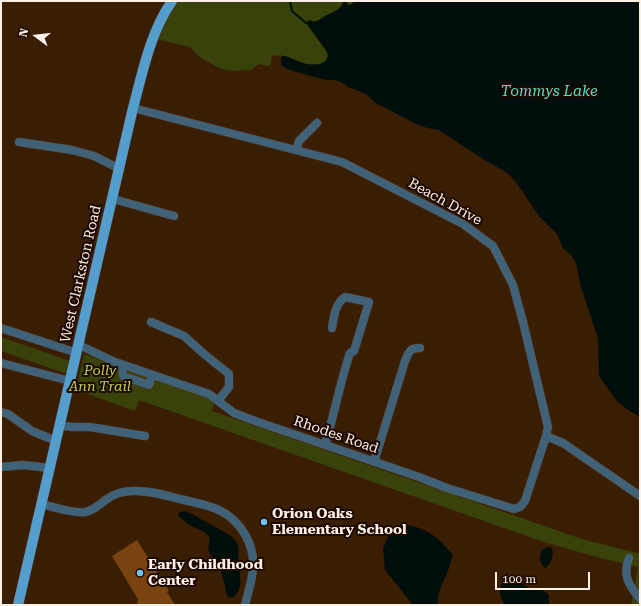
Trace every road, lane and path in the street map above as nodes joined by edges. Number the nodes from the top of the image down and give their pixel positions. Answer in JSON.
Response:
{"nodes":[{"id":1,"x":172,"y":1,"type":"edge"},
{"id":2,"x":133,"y":108,"type":"junction"},
{"id":3,"x":317,"y":123,"type":"dead end"},
{"id":4,"x":19,"y":142,"type":"dead end"},
{"id":5,"x":296,"y":150,"type":"junction"},
{"id":6,"x":120,"y":169,"type":"junction"},
{"id":7,"x":113,"y":199,"type":"junction"},
{"id":8,"x":174,"y":216,"type":"dead end"},
{"id":9,"x":150,"y":322,"type":"dead end"},
{"id":10,"x":1,"y":328,"type":"edge"},
{"id":11,"x":332,"y":328,"type":"dead end"},
{"id":12,"x":420,"y":348,"type":"dead end"},
{"id":13,"x":78,"y":349,"type":"junction"},
{"id":14,"x":1,"y":363,"type":"edge"},
{"id":15,"x":70,"y":381,"type":"junction"},
{"id":16,"x":218,"y":401,"type":"junction"},
{"id":17,"x":1,"y":412,"type":"edge"},
{"id":18,"x":60,"y":426,"type":"junction"},
{"id":19,"x":145,"y":436,"type":"dead end"},
{"id":20,"x":546,"y":436,"type":"junction"},
{"id":21,"x":56,"y":441,"type":"junction"},
{"id":22,"x":325,"y":445,"type":"junction"},
{"id":23,"x":374,"y":462,"type":"junction"},
{"id":24,"x":1,"y":467,"type":"edge"},
{"id":25,"x":50,"y":468,"type":"junction"},
{"id":26,"x":640,"y":496,"type":"edge"},
{"id":27,"x":41,"y":504,"type":"junction"},
{"id":28,"x":629,"y":558,"type":"dead end"},
{"id":29,"x":640,"y":599,"type":"edge"},
{"id":30,"x":18,"y":605,"type":"edge"},
{"id":31,"x":244,"y":605,"type":"edge"}],
"edges":[{"from":1,"to":2,"type":"main road","name":"West Clarkston Road"},
{"from":2,"to":5,"type":"street","name":"Beach Drive"},
{"from":2,"to":6,"type":"main road","name":"West Clarkston Road"},
{"from":3,"to":5,"type":"street"},
{"from":4,"to":6,"type":"street"},
{"from":5,"to":20,"type":"street","name":"Beach Drive"},
{"from":6,"to":7,"type":"main road","name":"West Clarkston Road"},
{"from":7,"to":8,"type":"street"},
{"from":7,"to":13,"type":"main road","name":"West Clarkston Road"},
{"from":9,"to":16,"type":"street"},
{"from":10,"to":13,"type":"street","name":"Rhodes Road"},
{"from":11,"to":22,"type":"street"},
{"from":12,"to":23,"type":"street"},
{"from":13,"to":15,"type":"main road","name":"West Clarkston Road"},
{"from":13,"to":16,"type":"street","name":"Rhodes Road"},
{"from":14,"to":15,"type":"street"},
{"from":15,"to":18,"type":"main road","name":"West Clarkston Road"},
{"from":16,"to":22,"type":"street","name":"Rhodes Road"},
{"from":17,"to":21,"type":"street"},
{"from":18,"to":19,"type":"street"},
{"from":18,"to":21,"type":"main road","name":"West Clarkston Road"},
{"from":20,"to":23,"type":"street","name":"Rhodes Road"},
{"from":20,"to":26,"type":"street"},
{"from":21,"to":25,"type":"main road","name":"West Clarkston Road"},
{"from":22,"to":23,"type":"street","name":"Rhodes Road"},
{"from":24,"to":25,"type":"street"},
{"from":25,"to":27,"type":"main road","name":"West Clarkston Road"},
{"from":27,"to":30,"type":"main road","name":"West Clarkston Road"},
{"from":27,"to":31,"type":"street"},
{"from":28,"to":29,"type":"street"}]}
